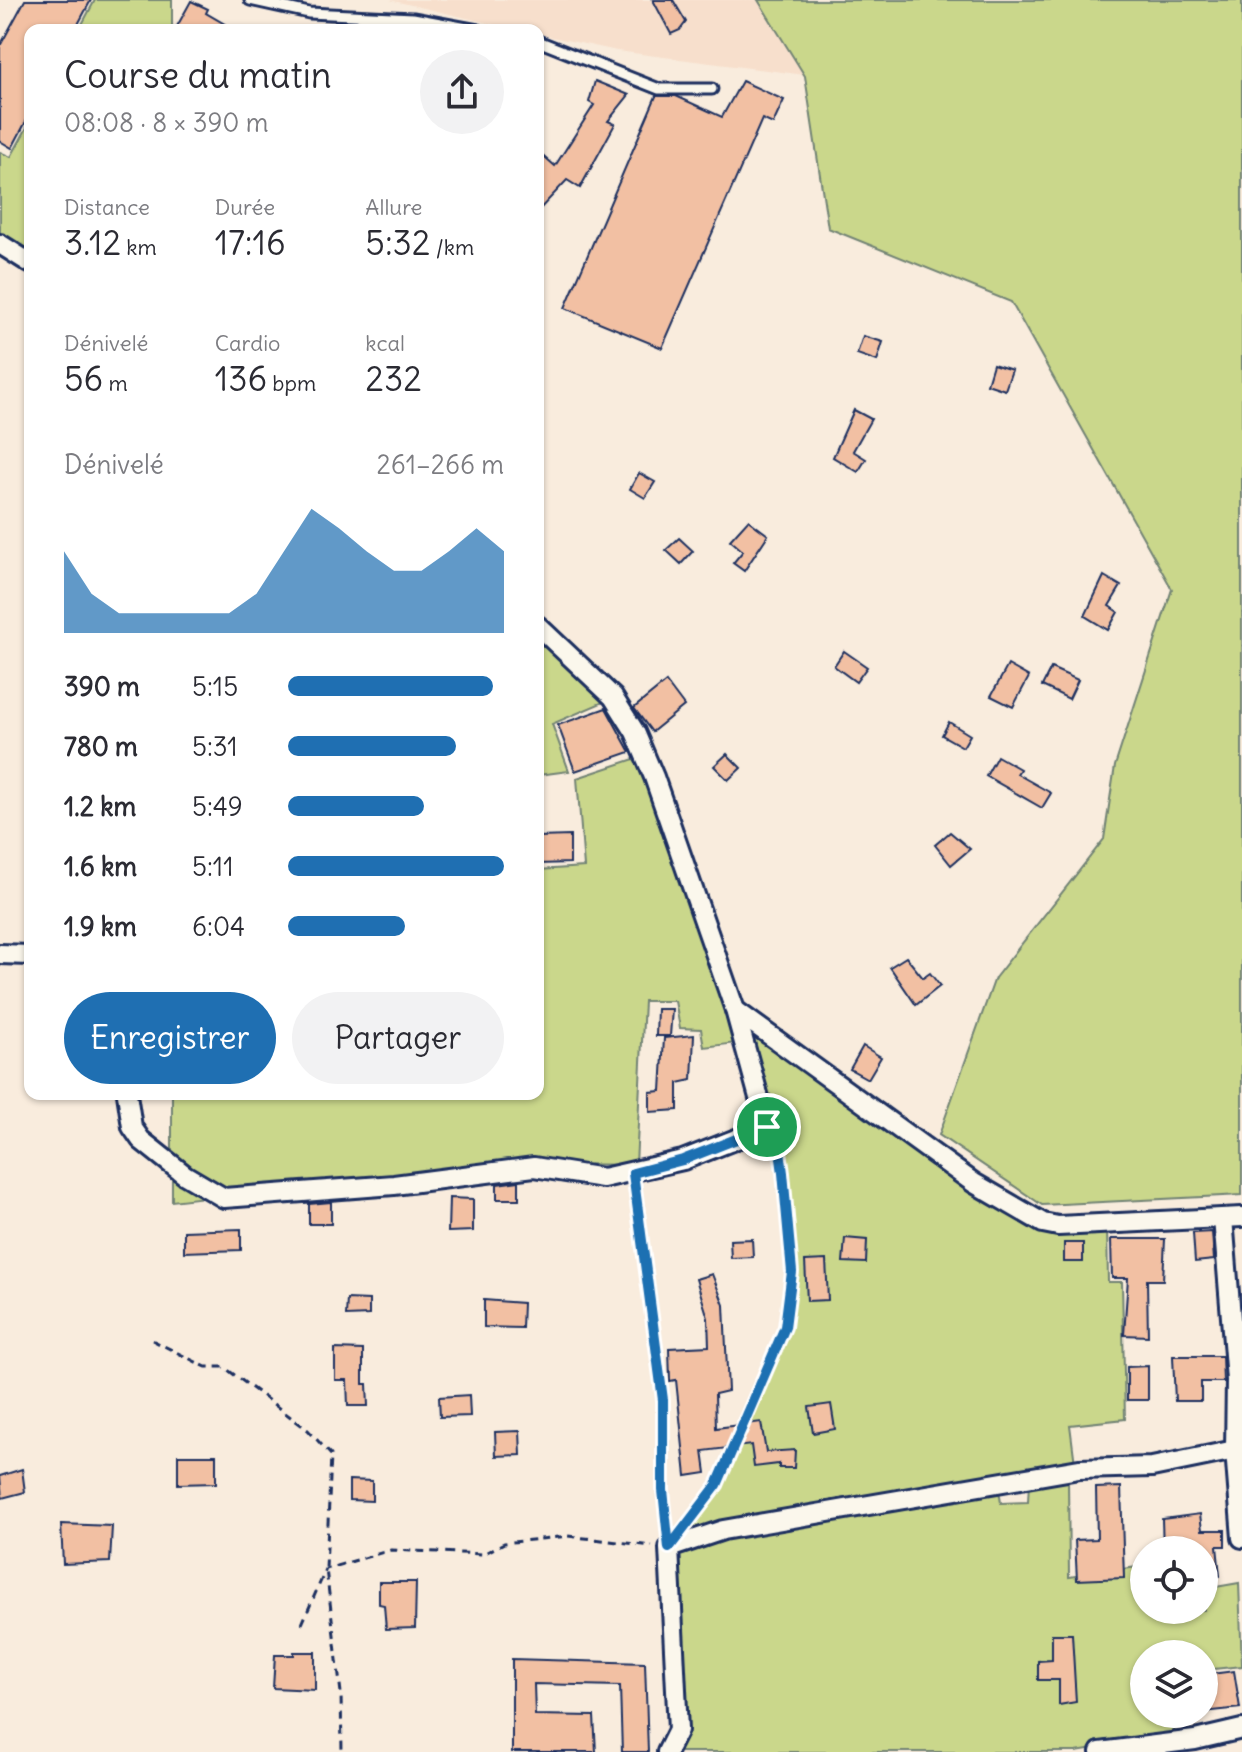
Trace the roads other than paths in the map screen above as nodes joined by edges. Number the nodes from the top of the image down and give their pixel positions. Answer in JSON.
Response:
{"nodes":[{"id":1,"x":250,"y":0,"type":"edge"},
{"id":2,"x":446,"y":24,"type":"edge"},
{"id":3,"x":544,"y":43,"type":"edge"},
{"id":4,"x":712,"y":89,"type":"dead end"},
{"id":5,"x":0,"y":244,"type":"edge"},
{"id":6,"x":24,"y":259,"type":"edge"},
{"id":7,"x":544,"y":632,"type":"edge"},
{"id":8,"x":0,"y":954,"type":"edge"},
{"id":9,"x":24,"y":955,"type":"edge"},
{"id":10,"x":735,"y":1010,"type":"junction"},
{"id":11,"x":128,"y":1100,"type":"edge"},
{"id":12,"x":1233,"y":1217,"type":"edge"},
{"id":13,"x":1239,"y":1377,"type":"edge"},
{"id":14,"x":1235,"y":1450,"type":"junction"},
{"id":15,"x":1242,"y":1538,"type":"edge"},
{"id":16,"x":1242,"y":1729,"type":"edge"},
{"id":17,"x":667,"y":1752,"type":"edge"},
{"id":18,"x":1100,"y":1752,"type":"edge"}],
"edges":[{"from":1,"to":2,"type":"lane"},
{"from":3,"to":4,"type":"lane"},
{"from":5,"to":6,"type":"street"},
{"from":7,"to":10,"type":"street"},
{"from":8,"to":9,"type":"street"},
{"from":10,"to":11,"type":"street"},
{"from":10,"to":12,"type":"street"},
{"from":12,"to":13,"type":"street"},
{"from":13,"to":14,"type":"street"},
{"from":14,"to":15,"type":"street"},
{"from":14,"to":17,"type":"street"},
{"from":16,"to":18,"type":"street"}]}
